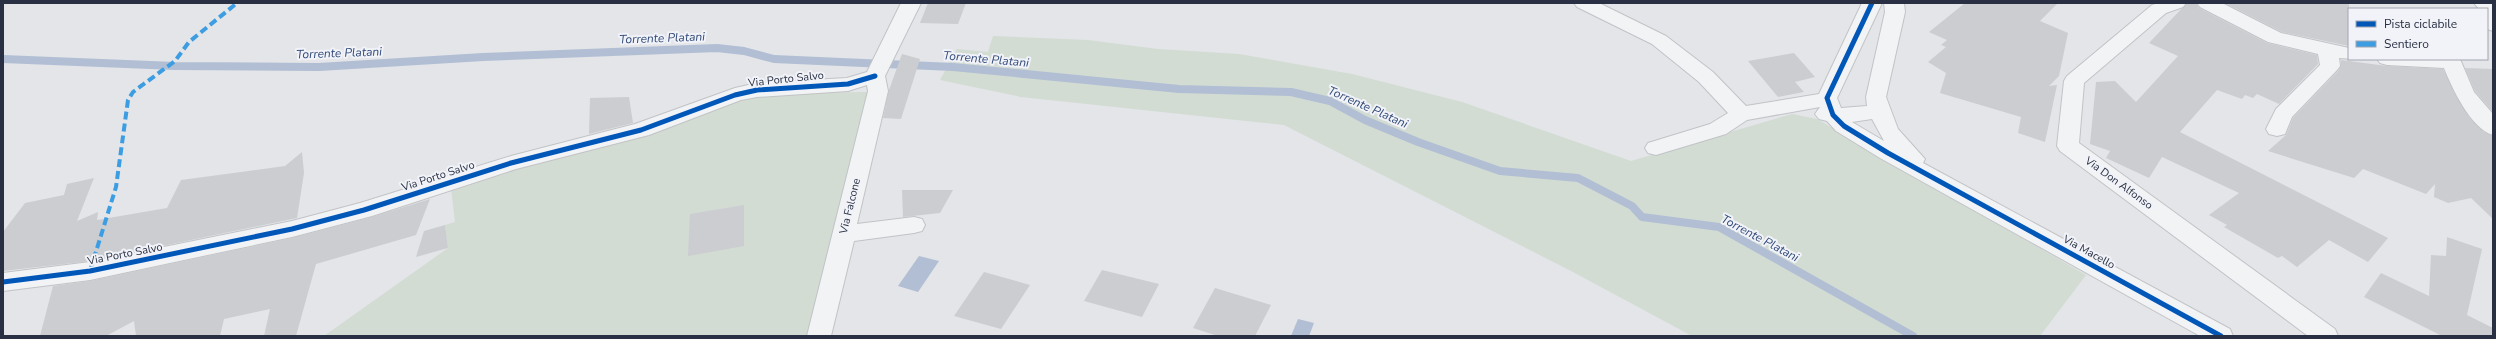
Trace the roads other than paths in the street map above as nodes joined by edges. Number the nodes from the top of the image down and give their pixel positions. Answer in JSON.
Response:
{"nodes":[{"id":1,"x":911,"y":3,"type":"edge"},
{"id":2,"x":1584,"y":3,"type":"edge"},
{"id":3,"x":1872,"y":3,"type":"edge"},
{"id":4,"x":1894,"y":3,"type":"edge"},
{"id":5,"x":2176,"y":3,"type":"edge"},
{"id":6,"x":2207,"y":3,"type":"edge"},
{"id":7,"x":2488,"y":8,"type":"edge"},
{"id":8,"x":2493,"y":25,"type":"edge"},
{"id":9,"x":1858,"y":31,"type":"junction"},
{"id":10,"x":1887,"y":39,"type":"junction"},
{"id":11,"x":2328,"y":50,"type":"junction"},
{"id":12,"x":2348,"y":54,"type":"edge"},
{"id":13,"x":2418,"y":60,"type":"edge"},
{"id":14,"x":2450,"y":61,"type":"edge"},
{"id":15,"x":875,"y":76,"type":"junction"},
{"id":16,"x":1830,"y":106,"type":"junction"},
{"id":17,"x":1878,"y":110,"type":"junction"},
{"id":18,"x":1741,"y":114,"type":"junction"},
{"id":19,"x":2493,"y":128,"type":"edge"},
{"id":20,"x":2277,"y":129,"type":"dead end"},
{"id":21,"x":1656,"y":148,"type":"dead end"},
{"id":22,"x":1948,"y":186,"type":"junction"},
{"id":23,"x":914,"y":225,"type":"dead end"},
{"id":24,"x":843,"y":234,"type":"junction"},
{"id":25,"x":3,"y":282,"type":"edge"},
{"id":26,"x":818,"y":336,"type":"edge"},
{"id":27,"x":2220,"y":336,"type":"edge"},
{"id":28,"x":2326,"y":336,"type":"edge"}],
"edges":[{"from":1,"to":15,"type":"street"},
{"from":2,"to":18,"type":"street"},
{"from":3,"to":9,"type":"street"},
{"from":4,"to":10,"type":"street"},
{"from":5,"to":28,"type":"street","name":"Via Don Alfonso"},
{"from":6,"to":11,"type":"street"},
{"from":7,"to":8,"type":"street"},
{"from":9,"to":10,"type":"street"},
{"from":9,"to":16,"type":"street"},
{"from":10,"to":17,"type":"street"},
{"from":11,"to":12,"type":"street"},
{"from":11,"to":20,"type":"street"},
{"from":13,"to":14,"type":"street"},
{"from":14,"to":19,"type":"street"},
{"from":15,"to":24,"type":"street","name":"Via Falcone"},
{"from":15,"to":25,"type":"street","name":"Via Porto Salvo"},
{"from":16,"to":17,"type":"street"},
{"from":16,"to":18,"type":"street"},
{"from":16,"to":22,"type":"street"},
{"from":17,"to":22,"type":"street"},
{"from":18,"to":21,"type":"street"},
{"from":22,"to":27,"type":"street","name":"Via Macello"},
{"from":23,"to":24,"type":"street"},
{"from":24,"to":26,"type":"street","name":"Via Falcone"}]}
